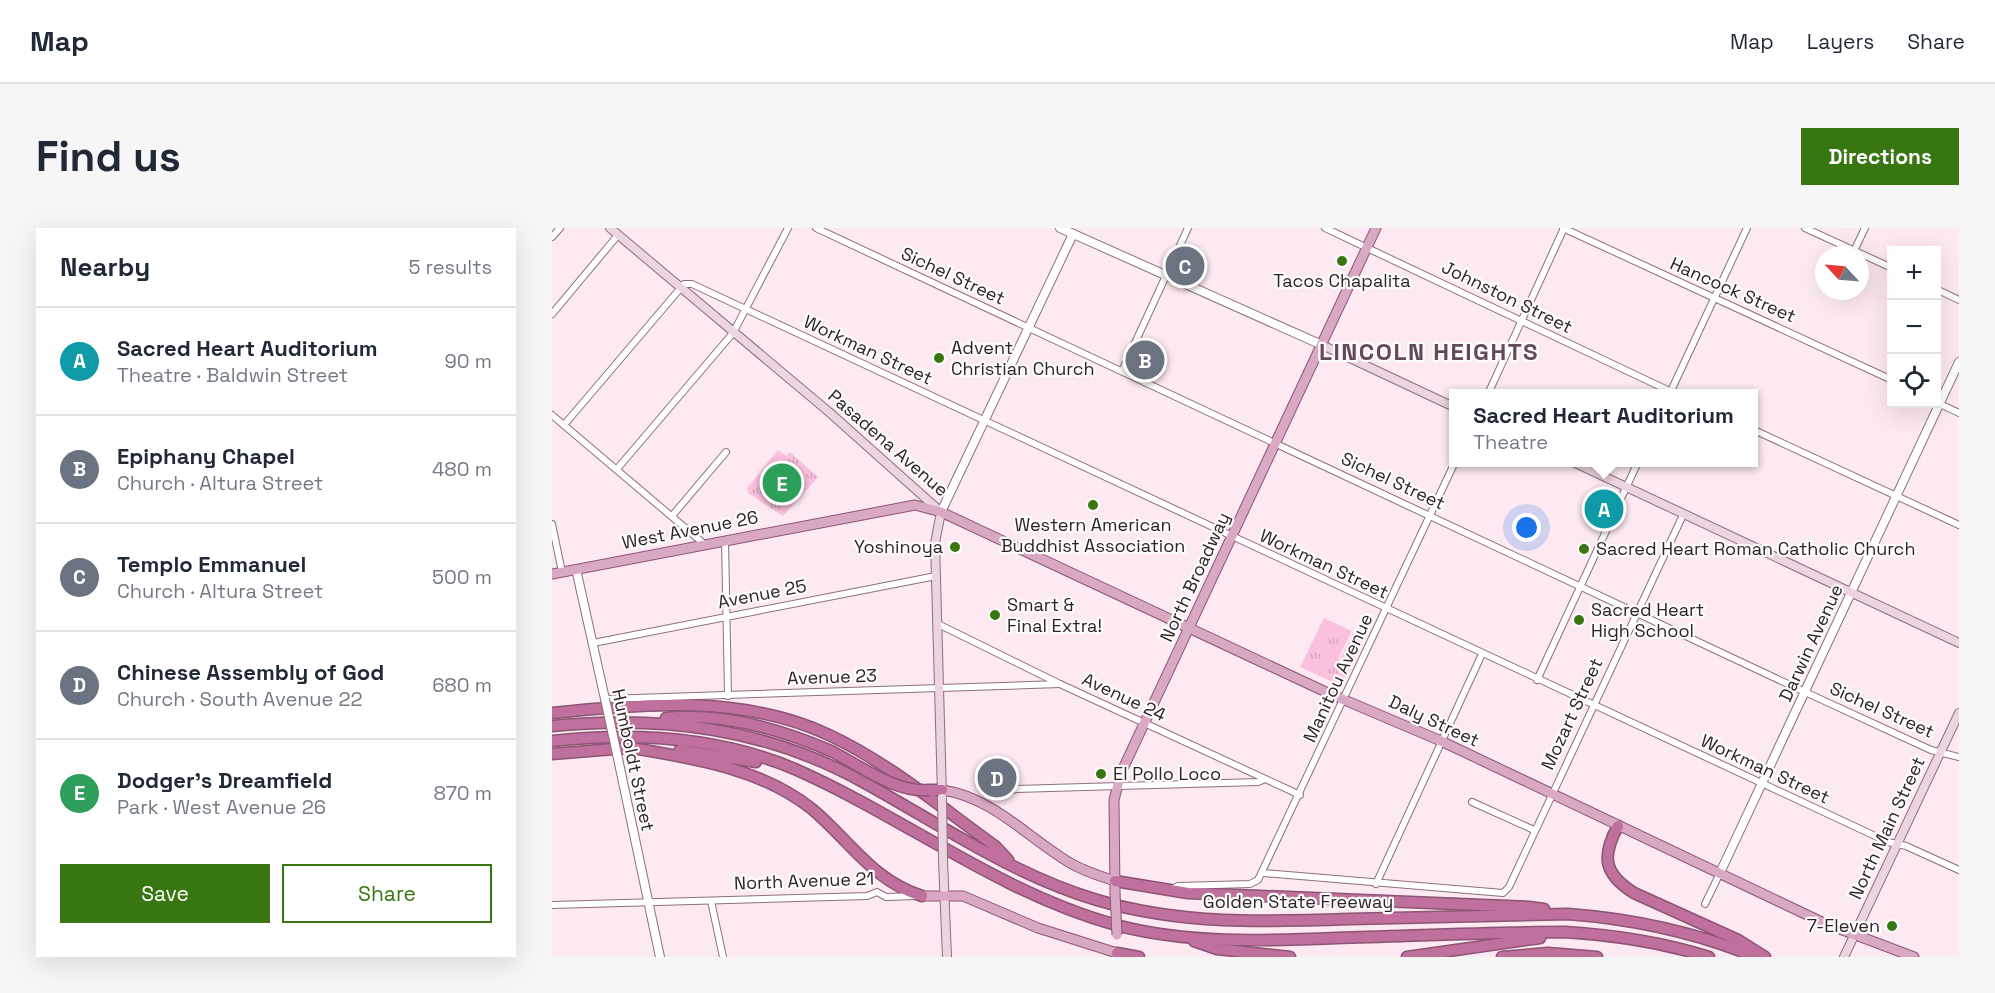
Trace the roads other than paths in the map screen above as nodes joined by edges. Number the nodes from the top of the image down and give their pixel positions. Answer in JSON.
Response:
{"nodes":[{"id":1,"x":560,"y":228,"type":"edge"},
{"id":2,"x":610,"y":228,"type":"edge"},
{"id":3,"x":788,"y":228,"type":"edge"},
{"id":4,"x":816,"y":228,"type":"edge"},
{"id":5,"x":1060,"y":228,"type":"edge"},
{"id":6,"x":1188,"y":228,"type":"edge"},
{"id":7,"x":1325,"y":228,"type":"edge"},
{"id":8,"x":1376,"y":228,"type":"edge"},
{"id":9,"x":1564,"y":228,"type":"edge"},
{"id":10,"x":1747,"y":228,"type":"edge"},
{"id":11,"x":1805,"y":228,"type":"edge"},
{"id":12,"x":1865,"y":228,"type":"edge"},
{"id":13,"x":1073,"y":234,"type":"junction"},
{"id":14,"x":618,"y":235,"type":"junction"},
{"id":15,"x":552,"y":237,"type":"edge"},
{"id":16,"x":1843,"y":246,"type":"edge"},
{"id":17,"x":1856,"y":246,"type":"edge"},
{"id":18,"x":1367,"y":248,"type":"junction"},
{"id":19,"x":1869,"y":258,"type":"edge"},
{"id":20,"x":1887,"y":266,"type":"edge"},
{"id":21,"x":1165,"y":277,"type":"junction"},
{"id":22,"x":680,"y":288,"type":"junction"},
{"id":23,"x":1941,"y":291,"type":"edge"},
{"id":24,"x":1714,"y":298,"type":"junction"},
{"id":25,"x":1959,"y":300,"type":"edge"},
{"id":26,"x":746,"y":310,"type":"junction"},
{"id":27,"x":552,"y":314,"type":"edge"},
{"id":28,"x":1521,"y":321,"type":"junction"},
{"id":29,"x":1028,"y":328,"type":"junction"},
{"id":30,"x":733,"y":333,"type":"junction"},
{"id":31,"x":1322,"y":345,"type":"junction"},
{"id":32,"x":1959,"y":362,"type":"edge"},
{"id":33,"x":1122,"y":371,"type":"junction"},
{"id":34,"x":1887,"y":378,"type":"edge"},
{"id":35,"x":1490,"y":389,"type":"edge"},
{"id":36,"x":1664,"y":389,"type":"edge"},
{"id":37,"x":1674,"y":389,"type":"edge"},
{"id":38,"x":1941,"y":397,"type":"edge"},
{"id":39,"x":1941,"y":404,"type":"edge"},
{"id":40,"x":1449,"y":405,"type":"edge"},
{"id":41,"x":1936,"y":408,"type":"edge"},
{"id":42,"x":1959,"y":413,"type":"edge"},
{"id":43,"x":552,"y":415,"type":"edge"},
{"id":44,"x":985,"y":422,"type":"junction"},
{"id":45,"x":564,"y":425,"type":"junction"},
{"id":46,"x":1758,"y":432,"type":"edge"},
{"id":47,"x":1276,"y":443,"type":"junction"},
{"id":48,"x":726,"y":452,"type":"dead end"},
{"id":49,"x":1453,"y":467,"type":"edge"},
{"id":50,"x":1583,"y":467,"type":"edge"},
{"id":51,"x":1636,"y":467,"type":"edge"},
{"id":52,"x":617,"y":469,"type":"junction"},
{"id":53,"x":1627,"y":488,"type":"junction"},
{"id":54,"x":1896,"y":496,"type":"junction"},
{"id":55,"x":941,"y":512,"type":"junction"},
{"id":56,"x":1431,"y":515,"type":"junction"},
{"id":57,"x":1683,"y":515,"type":"junction"},
{"id":58,"x":672,"y":516,"type":"junction"},
{"id":59,"x":552,"y":524,"type":"edge"},
{"id":60,"x":1959,"y":525,"type":"edge"},
{"id":61,"x":1232,"y":537,"type":"junction"},
{"id":62,"x":725,"y":540,"type":"junction"},
{"id":63,"x":703,"y":543,"type":"junction"},
{"id":64,"x":576,"y":569,"type":"junction"},
{"id":65,"x":557,"y":573,"type":"edge"},
{"id":66,"x":936,"y":576,"type":"junction"},
{"id":67,"x":1581,"y":586,"type":"junction"},
{"id":68,"x":1851,"y":594,"type":"junction"},
{"id":69,"x":1387,"y":610,"type":"junction"},
{"id":70,"x":1636,"y":612,"type":"junction"},
{"id":71,"x":727,"y":616,"type":"junction"},
{"id":72,"x":938,"y":624,"type":"junction"},
{"id":73,"x":1190,"y":628,"type":"junction"},
{"id":74,"x":593,"y":643,"type":"junction"},
{"id":75,"x":1959,"y":643,"type":"edge"},
{"id":76,"x":1482,"y":654,"type":"junction"},
{"id":77,"x":1537,"y":680,"type":"junction"},
{"id":78,"x":1060,"y":684,"type":"junction"},
{"id":79,"x":940,"y":688,"type":"junction"},
{"id":80,"x":1805,"y":692,"type":"junction"},
{"id":81,"x":728,"y":696,"type":"junction"},
{"id":82,"x":604,"y":699,"type":"junction"},
{"id":83,"x":1345,"y":700,"type":"junction"},
{"id":84,"x":1592,"y":707,"type":"junction"},
{"id":85,"x":552,"y":713,"type":"edge"},
{"id":86,"x":1959,"y":713,"type":"edge"},
{"id":87,"x":634,"y":721,"type":"junction"},
{"id":88,"x":1145,"y":723,"type":"junction"},
{"id":89,"x":552,"y":726,"type":"edge"},
{"id":90,"x":552,"y":741,"type":"edge"},
{"id":91,"x":1442,"y":741,"type":"junction"},
{"id":92,"x":622,"y":751,"type":"junction"},
{"id":93,"x":1941,"y":752,"type":"junction"},
{"id":94,"x":552,"y":754,"type":"edge"},
{"id":95,"x":1959,"y":757,"type":"edge"},
{"id":96,"x":795,"y":769,"type":"junction"},
{"id":97,"x":1264,"y":779,"type":"junction"},
{"id":98,"x":1761,"y":784,"type":"junction"},
{"id":99,"x":1117,"y":787,"type":"junction"},
{"id":100,"x":942,"y":794,"type":"junction"},
{"id":101,"x":995,"y":794,"type":"dead end"},
{"id":102,"x":1300,"y":795,"type":"junction"},
{"id":103,"x":1550,"y":795,"type":"junction"},
{"id":104,"x":1472,"y":802,"type":"dead end"},
{"id":105,"x":1618,"y":826,"type":"junction"},
{"id":106,"x":1534,"y":830,"type":"junction"},
{"id":107,"x":1898,"y":844,"type":"junction"},
{"id":108,"x":1014,"y":867,"type":"junction"},
{"id":109,"x":1959,"y":870,"type":"edge"},
{"id":110,"x":1263,"y":873,"type":"junction"},
{"id":111,"x":1719,"y":875,"type":"junction"},
{"id":112,"x":1376,"y":884,"type":"junction"},
{"id":113,"x":1115,"y":887,"type":"junction"},
{"id":114,"x":1169,"y":891,"type":"junction"},
{"id":115,"x":944,"y":894,"type":"junction"},
{"id":116,"x":922,"y":896,"type":"junction"},
{"id":117,"x":711,"y":901,"type":"junction"},
{"id":118,"x":647,"y":902,"type":"junction"},
{"id":119,"x":1705,"y":904,"type":"dead end"},
{"id":120,"x":552,"y":905,"type":"edge"},
{"id":121,"x":1568,"y":914,"type":"junction"},
{"id":122,"x":1565,"y":933,"type":"junction"},
{"id":123,"x":1177,"y":935,"type":"junction"},
{"id":124,"x":1854,"y":936,"type":"junction"},
{"id":125,"x":1117,"y":955,"type":"edge"},
{"id":126,"x":660,"y":957,"type":"edge"},
{"id":127,"x":723,"y":957,"type":"edge"},
{"id":128,"x":946,"y":957,"type":"edge"},
{"id":129,"x":1139,"y":957,"type":"edge"},
{"id":130,"x":1290,"y":957,"type":"edge"},
{"id":131,"x":1407,"y":957,"type":"edge"},
{"id":132,"x":1502,"y":957,"type":"edge"},
{"id":133,"x":1597,"y":957,"type":"edge"},
{"id":134,"x":1709,"y":957,"type":"edge"},
{"id":135,"x":1756,"y":957,"type":"edge"},
{"id":136,"x":1765,"y":957,"type":"edge"},
{"id":137,"x":1844,"y":957,"type":"edge"},
{"id":138,"x":1914,"y":957,"type":"edge"}],
"edges":[{"from":1,"to":15,"type":"street"},
{"from":2,"to":14,"type":"main road","name":"Pasadena Avenue"},
{"from":3,"to":26,"type":"street"},
{"from":4,"to":29,"type":"street","name":"Sichel Street"},
{"from":5,"to":13,"type":"street"},
{"from":6,"to":21,"type":"street"},
{"from":7,"to":18,"type":"street","name":"Johnston Street"},
{"from":8,"to":18,"type":"main road","name":"North Broadway"},
{"from":9,"to":24,"type":"street","name":"Hancock Street"},
{"from":9,"to":28,"type":"street"},
{"from":10,"to":24,"type":"street"},
{"from":11,"to":16,"type":"street"},
{"from":12,"to":17,"type":"street"},
{"from":13,"to":21,"type":"street"},
{"from":13,"to":29,"type":"street"},
{"from":14,"to":22,"type":"main road","name":"Pasadena Avenue"},
{"from":14,"to":27,"type":"street"},
{"from":18,"to":28,"type":"street","name":"Johnston Street"},
{"from":18,"to":31,"type":"main road","name":"North Broadway"},
{"from":19,"to":20,"type":"street"},
{"from":21,"to":31,"type":"street"},
{"from":21,"to":33,"type":"street"},
{"from":22,"to":26,"type":"street","name":"Workman Street"},
{"from":22,"to":30,"type":"main road","name":"Pasadena Avenue"},
{"from":22,"to":45,"type":"street"},
{"from":23,"to":25,"type":"street"},
{"from":24,"to":34,"type":"street","name":"Hancock Street"},
{"from":24,"to":37,"type":"street"},
{"from":26,"to":30,"type":"street"},
{"from":26,"to":44,"type":"street","name":"Workman Street"},
{"from":28,"to":35,"type":"street"},
{"from":28,"to":36,"type":"street","name":"Johnston Street"},
{"from":29,"to":33,"type":"street","name":"Sichel Street"},
{"from":29,"to":44,"type":"street"},
{"from":30,"to":52,"type":"street"},
{"from":30,"to":55,"type":"main road","name":"Pasadena Avenue"},
{"from":31,"to":40,"type":"main road"},
{"from":31,"to":47,"type":"main road","name":"North Broadway"},
{"from":32,"to":38,"type":"street","name":"Darwin Avenue"},
{"from":33,"to":47,"type":"street","name":"Sichel Street"},
{"from":39,"to":42,"type":"street"},
{"from":41,"to":54,"type":"street","name":"Darwin Avenue"},
{"from":43,"to":45,"type":"street"},
{"from":44,"to":55,"type":"street"},
{"from":44,"to":61,"type":"street","name":"Workman Street"},
{"from":45,"to":52,"type":"street"},
{"from":46,"to":54,"type":"street"},
{"from":47,"to":56,"type":"street","name":"Sichel Street"},
{"from":47,"to":61,"type":"main road","name":"North Broadway"},
{"from":48,"to":58,"type":"street"},
{"from":49,"to":56,"type":"street","name":"Manitou Avenue"},
{"from":50,"to":53,"type":"main road"},
{"from":51,"to":53,"type":"street"},
{"from":52,"to":58,"type":"street"},
{"from":53,"to":57,"type":"main road"},
{"from":53,"to":67,"type":"street"},
{"from":54,"to":60,"type":"street"},
{"from":54,"to":68,"type":"street","name":"Darwin Avenue"},
{"from":55,"to":62,"type":"main road","name":"West Avenue 26"},
{"from":55,"to":66,"type":"main road","name":"Pasadena Avenue"},
{"from":55,"to":73,"type":"main road","name":"Daly Street"},
{"from":56,"to":67,"type":"street","name":"Sichel Street"},
{"from":56,"to":69,"type":"street","name":"Manitou Avenue"},
{"from":57,"to":68,"type":"main road"},
{"from":57,"to":70,"type":"street","name":"Mozart Street"},
{"from":58,"to":63,"type":"street"},
{"from":59,"to":65,"type":"street"},
{"from":61,"to":69,"type":"street","name":"Workman Street"},
{"from":61,"to":73,"type":"main road","name":"North Broadway"},
{"from":62,"to":63,"type":"main road","name":"West Avenue 26"},
{"from":62,"to":71,"type":"street"},
{"from":63,"to":64,"type":"main road","name":"West Avenue 26"},
{"from":64,"to":65,"type":"main road","name":"West Avenue 26"},
{"from":64,"to":74,"type":"street","name":"Humboldt Street"},
{"from":66,"to":71,"type":"street","name":"Avenue 25"},
{"from":66,"to":72,"type":"main road","name":"Pasadena Avenue"},
{"from":67,"to":70,"type":"street","name":"Sichel Street"},
{"from":67,"to":77,"type":"street"},
{"from":68,"to":75,"type":"main road"},
{"from":68,"to":80,"type":"street","name":"Darwin Avenue"},
{"from":69,"to":76,"type":"street","name":"Workman Street"},
{"from":69,"to":83,"type":"street","name":"Manitou Avenue"},
{"from":70,"to":80,"type":"street","name":"Sichel Street"},
{"from":70,"to":84,"type":"street","name":"Mozart Street"},
{"from":71,"to":74,"type":"street","name":"Avenue 25"},
{"from":71,"to":81,"type":"street"},
{"from":72,"to":78,"type":"street","name":"Avenue 24"},
{"from":72,"to":79,"type":"main road","name":"Pasadena Avenue"},
{"from":73,"to":83,"type":"main road","name":"Daly Street"},
{"from":73,"to":88,"type":"main road","name":"North Broadway"},
{"from":74,"to":82,"type":"street","name":"Humboldt Street"},
{"from":76,"to":77,"type":"street","name":"Workman Street"},
{"from":76,"to":91,"type":"street"},
{"from":77,"to":84,"type":"street","name":"Workman Street"},
{"from":78,"to":79,"type":"street","name":"Avenue 23"},
{"from":78,"to":88,"type":"street","name":"Avenue 24"},
{"from":79,"to":81,"type":"street","name":"Avenue 23"},
{"from":79,"to":100,"type":"main road","name":"Pasadena Avenue"},
{"from":80,"to":93,"type":"street","name":"Sichel Street"},
{"from":80,"to":98,"type":"street","name":"Darwin Avenue"},
{"from":81,"to":82,"type":"street","name":"Avenue 23"},
{"from":82,"to":92,"type":"street","name":"Humboldt Street","bridge":true},
{"from":83,"to":91,"type":"main road","name":"Daly Street"},
{"from":83,"to":102,"type":"street","name":"Manitou Avenue"},
{"from":84,"to":98,"type":"street","name":"Workman Street"},
{"from":84,"to":103,"type":"street","name":"Mozart Street"},
{"from":85,"to":108,"type":"highway"},
{"from":86,"to":93,"type":"main road","name":"North Main Street"},
{"from":87,"to":89,"type":"highway","name":"Golden State Freeway"},
{"from":87,"to":100,"type":"highway","bridge":true},
{"from":87,"to":108,"type":"highway","name":"Golden State Freeway"},
{"from":88,"to":97,"type":"street","name":"Avenue 24"},
{"from":88,"to":99,"type":"main road","name":"North Broadway"},
{"from":90,"to":96,"type":"highway","name":"Golden State Freeway"},
{"from":91,"to":103,"type":"main road","name":"Daly Street"},
{"from":91,"to":112,"type":"street"},
{"from":92,"to":94,"type":"highway"},
{"from":92,"to":96,"type":"highway"},
{"from":92,"to":116,"type":"highway"},
{"from":92,"to":118,"type":"street","name":"Humboldt Street"},
{"from":93,"to":95,"type":"street","name":"Sichel Street"},
{"from":93,"to":107,"type":"main road","name":"North Main Street"},
{"from":96,"to":123,"type":"highway","name":"Golden State Freeway"},
{"from":97,"to":99,"type":"street"},
{"from":97,"to":102,"type":"street","name":"Avenue 24"},
{"from":98,"to":107,"type":"street","name":"Workman Street"},
{"from":98,"to":111,"type":"street","name":"Darwin Avenue"},
{"from":99,"to":101,"type":"street"},
{"from":99,"to":113,"type":"main road","name":"North Broadway"},
{"from":100,"to":113,"type":"main road"},
{"from":100,"to":115,"type":"main road","name":"Pasadena Avenue","bridge":true},
{"from":102,"to":110,"type":"street","name":"Manitou Avenue"},
{"from":103,"to":105,"type":"main road","name":"Daly Street"},
{"from":103,"to":106,"type":"street","name":"Mozart Street"},
{"from":104,"to":106,"type":"street"},
{"from":105,"to":111,"type":"main road","name":"Daly Street"},
{"from":105,"to":136,"type":"highway"},
{"from":106,"to":112,"type":"street","name":"Mozart Street"},
{"from":107,"to":109,"type":"street","name":"Workman Street"},
{"from":107,"to":124,"type":"main road","name":"North Main Street"},
{"from":108,"to":121,"type":"highway","name":"Golden State Freeway"},
{"from":110,"to":112,"type":"street"},
{"from":110,"to":114,"type":"street"},
{"from":111,"to":119,"type":"street","name":"Darwin Avenue"},
{"from":111,"to":124,"type":"main road","name":"Daly Street"},
{"from":113,"to":114,"type":"highway"},
{"from":113,"to":125,"type":"main road","name":"North Broadway","bridge":true},
{"from":114,"to":121,"type":"highway"},
{"from":115,"to":116,"type":"main road","name":"North Avenue 21"},
{"from":115,"to":125,"type":"main road","name":"North Avenue 21"},
{"from":115,"to":128,"type":"main road","name":"Pasadena Avenue"},
{"from":116,"to":117,"type":"street","name":"North Avenue 21"},
{"from":117,"to":118,"type":"street","name":"North Avenue 21"},
{"from":117,"to":127,"type":"street"},
{"from":118,"to":120,"type":"street","name":"North Avenue 21"},
{"from":118,"to":126,"type":"street","name":"Humboldt Street"},
{"from":121,"to":135,"type":"highway","name":"Golden State Freeway"},
{"from":122,"to":123,"type":"highway","name":"Golden State Freeway"},
{"from":122,"to":131,"type":"highway"},
{"from":122,"to":134,"type":"highway","name":"Golden State Freeway"},
{"from":123,"to":130,"type":"highway"},
{"from":124,"to":137,"type":"main road","name":"North Main Street"},
{"from":124,"to":138,"type":"main road","name":"Daly Street"},
{"from":125,"to":129,"type":"highway"},
{"from":132,"to":133,"type":"highway"}]}
